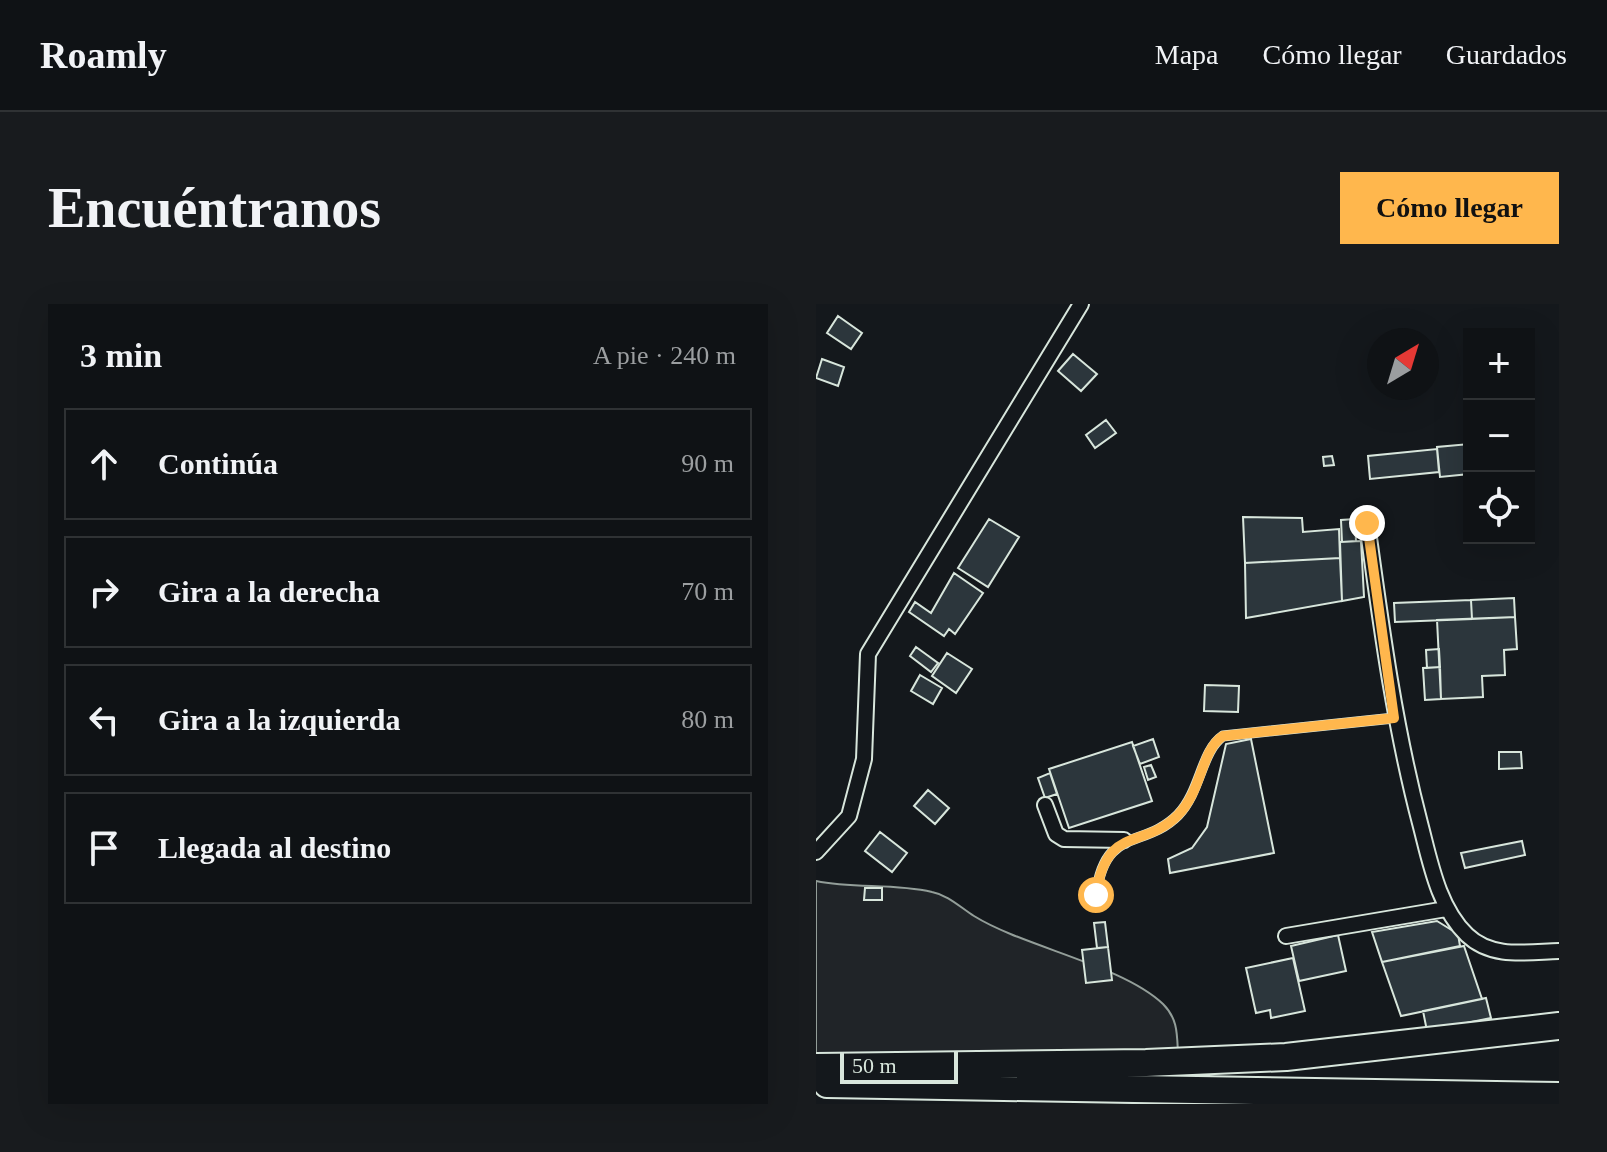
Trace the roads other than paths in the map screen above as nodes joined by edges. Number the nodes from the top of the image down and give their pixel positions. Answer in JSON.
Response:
{"nodes":[{"id":1,"x":1081,"y":304,"type":"edge"},
{"id":2,"x":1367,"y":523,"type":"dead end"},
{"id":3,"x":1394,"y":718,"type":"junction"},
{"id":4,"x":1045,"y":805,"type":"dead end"},
{"id":5,"x":1124,"y":840,"type":"junction"},
{"id":6,"x":816,"y":852,"type":"edge"},
{"id":7,"x":1096,"y":895,"type":"dead end"},
{"id":8,"x":1446,"y":909,"type":"junction"},
{"id":9,"x":1286,"y":936,"type":"dead end"},
{"id":10,"x":1559,"y":951,"type":"edge"},
{"id":11,"x":1559,"y":1026,"type":"edge"},
{"id":12,"x":816,"y":1067,"type":"edge"},
{"id":13,"x":816,"y":1084,"type":"edge"},
{"id":14,"x":1559,"y":1096,"type":"edge"}],
"edges":[{"from":1,"to":6,"type":"street"},
{"from":2,"to":3,"type":"street"},
{"from":3,"to":5,"type":"lane"},
{"from":3,"to":8,"type":"street"},
{"from":4,"to":5,"type":"street"},
{"from":5,"to":7,"type":"lane"},
{"from":8,"to":9,"type":"street"},
{"from":8,"to":10,"type":"street"},
{"from":11,"to":12,"type":"highway"},
{"from":13,"to":14,"type":"highway"}]}
